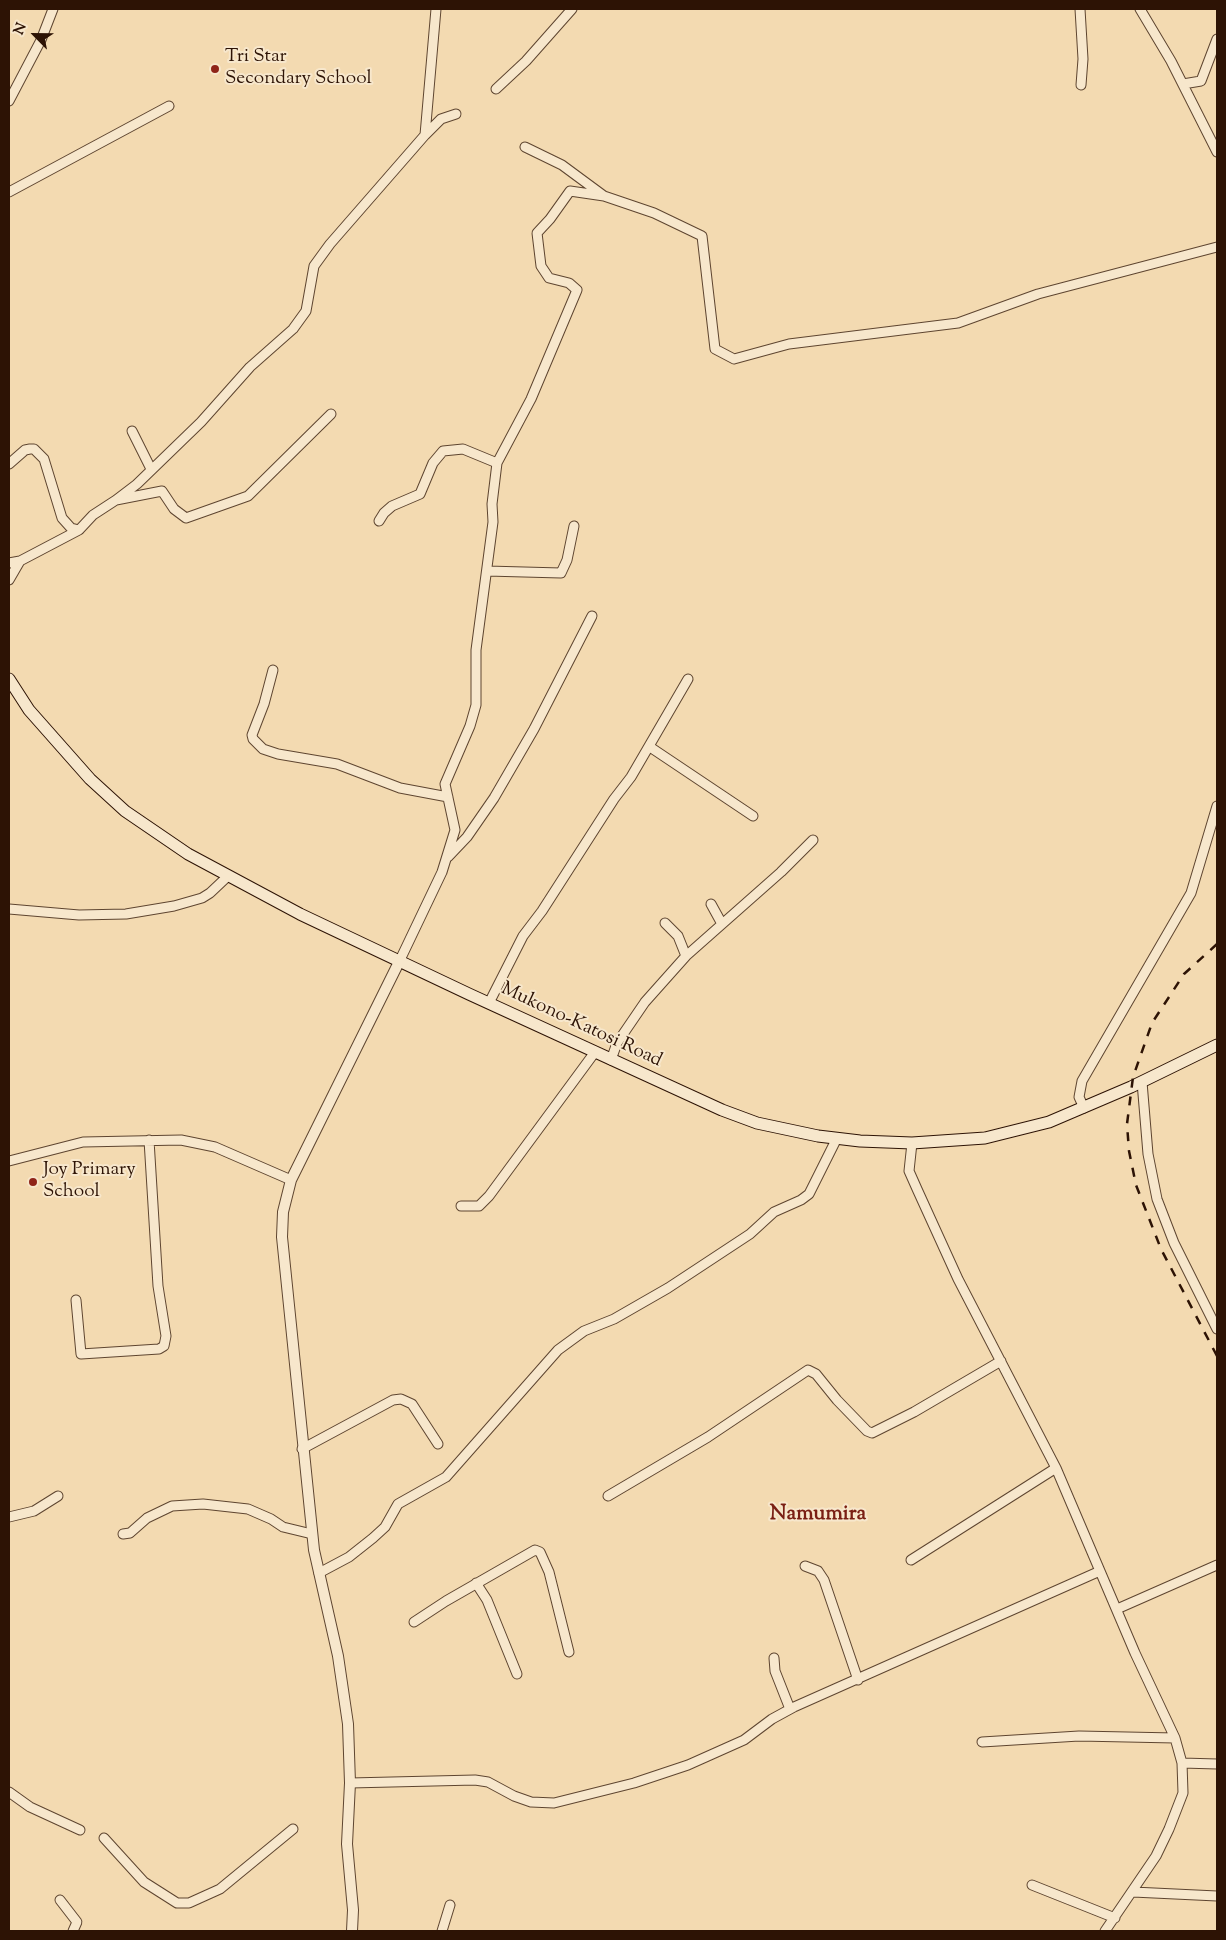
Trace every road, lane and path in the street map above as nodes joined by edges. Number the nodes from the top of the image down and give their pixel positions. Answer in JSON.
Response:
{"nodes":[{"id":1,"x":53,"y":9,"type":"edge"},
{"id":2,"x":436,"y":9,"type":"edge"},
{"id":3,"x":572,"y":9,"type":"edge"},
{"id":4,"x":1080,"y":9,"type":"edge"},
{"id":5,"x":1140,"y":9,"type":"edge"},
{"id":6,"x":1217,"y":39,"type":"edge"},
{"id":7,"x":1182,"y":84,"type":"junction"},
{"id":8,"x":1081,"y":85,"type":"dead end"},
{"id":9,"x":496,"y":90,"type":"dead end"},
{"id":10,"x":9,"y":100,"type":"edge"},
{"id":11,"x":169,"y":106,"type":"dead end"},
{"id":12,"x":456,"y":114,"type":"dead end"},
{"id":13,"x":425,"y":135,"type":"junction"},
{"id":14,"x":525,"y":147,"type":"dead end"},
{"id":15,"x":1217,"y":152,"type":"edge"},
{"id":16,"x":9,"y":192,"type":"edge"},
{"id":17,"x":604,"y":196,"type":"junction"},
{"id":18,"x":1217,"y":247,"type":"edge"},
{"id":19,"x":331,"y":414,"type":"dead end"},
{"id":20,"x":132,"y":431,"type":"dead end"},
{"id":21,"x":497,"y":462,"type":"junction"},
{"id":22,"x":9,"y":464,"type":"edge"},
{"id":23,"x":151,"y":469,"type":"junction"},
{"id":24,"x":116,"y":500,"type":"junction"},
{"id":25,"x":379,"y":521,"type":"dead end"},
{"id":26,"x":574,"y":526,"type":"dead end"},
{"id":27,"x":79,"y":530,"type":"junction"},
{"id":28,"x":20,"y":561,"type":"junction"},
{"id":29,"x":9,"y":563,"type":"edge"},
{"id":30,"x":487,"y":570,"type":"junction"},
{"id":31,"x":9,"y":580,"type":"edge"},
{"id":32,"x":592,"y":616,"type":"dead end"},
{"id":33,"x":273,"y":670,"type":"dead end"},
{"id":34,"x":688,"y":679,"type":"dead end"},
{"id":35,"x":9,"y":680,"type":"edge"},
{"id":36,"x":650,"y":747,"type":"junction"},
{"id":37,"x":448,"y":797,"type":"junction"},
{"id":38,"x":1217,"y":806,"type":"edge"},
{"id":39,"x":753,"y":816,"type":"dead end"},
{"id":40,"x":813,"y":840,"type":"dead end"},
{"id":41,"x":446,"y":859,"type":"junction"},
{"id":42,"x":228,"y":876,"type":"junction"},
{"id":43,"x":711,"y":904,"type":"dead end"},
{"id":44,"x":9,"y":909,"type":"edge"},
{"id":45,"x":665,"y":923,"type":"dead end"},
{"id":46,"x":722,"y":924,"type":"junction"},
{"id":47,"x":686,"y":956,"type":"junction"},
{"id":48,"x":400,"y":960,"type":"junction"},
{"id":49,"x":489,"y":1003,"type":"junction"},
{"id":50,"x":1217,"y":1045,"type":"edge"},
{"id":51,"x":595,"y":1052,"type":"junction"},
{"id":52,"x":611,"y":1060,"type":"junction"},
{"id":53,"x":1142,"y":1082,"type":"junction"},
{"id":54,"x":1084,"y":1108,"type":"junction"},
{"id":55,"x":837,"y":1138,"type":"junction"},
{"id":56,"x":149,"y":1140,"type":"junction"},
{"id":57,"x":912,"y":1143,"type":"junction"},
{"id":58,"x":9,"y":1161,"type":"edge"},
{"id":59,"x":290,"y":1180,"type":"junction"},
{"id":60,"x":461,"y":1206,"type":"dead end"},
{"id":61,"x":76,"y":1300,"type":"dead end"},
{"id":62,"x":1217,"y":1329,"type":"edge"},
{"id":63,"x":1001,"y":1361,"type":"junction"},
{"id":64,"x":438,"y":1444,"type":"dead end"},
{"id":65,"x":302,"y":1449,"type":"junction"},
{"id":66,"x":1056,"y":1468,"type":"junction"},
{"id":67,"x":58,"y":1496,"type":"dead end"},
{"id":68,"x":608,"y":1496,"type":"dead end"},
{"id":69,"x":9,"y":1517,"type":"edge"},
{"id":70,"x":123,"y":1534,"type":"dead end"},
{"id":71,"x":312,"y":1534,"type":"junction"},
{"id":72,"x":911,"y":1560,"type":"dead end"},
{"id":73,"x":1217,"y":1565,"type":"edge"},
{"id":74,"x":805,"y":1566,"type":"dead end"},
{"id":75,"x":1100,"y":1571,"type":"junction"},
{"id":76,"x":319,"y":1573,"type":"junction"},
{"id":77,"x":476,"y":1583,"type":"junction"},
{"id":78,"x":1117,"y":1609,"type":"junction"},
{"id":79,"x":414,"y":1622,"type":"dead end"},
{"id":80,"x":568,"y":1652,"type":"dead end"},
{"id":81,"x":774,"y":1658,"type":"dead end"},
{"id":82,"x":517,"y":1674,"type":"dead end"},
{"id":83,"x":858,"y":1680,"type":"junction"},
{"id":84,"x":790,"y":1710,"type":"junction"},
{"id":85,"x":1176,"y":1738,"type":"junction"},
{"id":86,"x":982,"y":1742,"type":"dead end"},
{"id":87,"x":1182,"y":1763,"type":"junction"},
{"id":88,"x":1217,"y":1764,"type":"edge"},
{"id":89,"x":350,"y":1783,"type":"junction"},
{"id":90,"x":9,"y":1792,"type":"edge"},
{"id":91,"x":293,"y":1829,"type":"dead end"},
{"id":92,"x":80,"y":1830,"type":"dead end"},
{"id":93,"x":104,"y":1838,"type":"dead end"},
{"id":94,"x":1032,"y":1885,"type":"dead end"},
{"id":95,"x":1133,"y":1892,"type":"junction"},
{"id":96,"x":1217,"y":1896,"type":"edge"},
{"id":97,"x":60,"y":1900,"type":"dead end"},
{"id":98,"x":450,"y":1905,"type":"dead end"},
{"id":99,"x":1115,"y":1918,"type":"junction"},
{"id":100,"x":73,"y":1931,"type":"edge"},
{"id":101,"x":352,"y":1931,"type":"edge"},
{"id":102,"x":442,"y":1931,"type":"edge"},
{"id":103,"x":1105,"y":1931,"type":"edge"}],
"edges":[{"from":1,"to":10,"type":"street"},
{"from":2,"to":13,"type":"street"},
{"from":3,"to":9,"type":"street"},
{"from":4,"to":8,"type":"street"},
{"from":5,"to":7,"type":"street"},
{"from":6,"to":7,"type":"street"},
{"from":7,"to":15,"type":"street"},
{"from":11,"to":16,"type":"street"},
{"from":12,"to":13,"type":"street"},
{"from":13,"to":23,"type":"street"},
{"from":14,"to":17,"type":"street"},
{"from":17,"to":18,"type":"street"},
{"from":17,"to":21,"type":"street"},
{"from":19,"to":24,"type":"street"},
{"from":20,"to":23,"type":"street"},
{"from":21,"to":25,"type":"street"},
{"from":21,"to":30,"type":"street"},
{"from":22,"to":27,"type":"street"},
{"from":23,"to":24,"type":"street"},
{"from":24,"to":27,"type":"street"},
{"from":26,"to":30,"type":"street"},
{"from":27,"to":28,"type":"street"},
{"from":28,"to":29,"type":"street"},
{"from":28,"to":31,"type":"street"},
{"from":30,"to":37,"type":"street"},
{"from":32,"to":41,"type":"street"},
{"from":33,"to":37,"type":"street"},
{"from":34,"to":36,"type":"street"},
{"from":35,"to":42,"type":"main road","name":"Mukono-Katosi Road"},
{"from":36,"to":39,"type":"street"},
{"from":36,"to":49,"type":"street"},
{"from":37,"to":41,"type":"street"},
{"from":38,"to":54,"type":"street"},
{"from":40,"to":46,"type":"street"},
{"from":41,"to":48,"type":"street"},
{"from":42,"to":44,"type":"street"},
{"from":42,"to":48,"type":"main road","name":"Mukono-Katosi Road"},
{"from":43,"to":46,"type":"street"},
{"from":45,"to":47,"type":"street"},
{"from":46,"to":47,"type":"street"},
{"from":47,"to":52,"type":"street"},
{"from":48,"to":49,"type":"main road","name":"Mukono-Katosi Road"},
{"from":48,"to":59,"type":"street"},
{"from":49,"to":51,"type":"main road","name":"Mukono-Katosi Road"},
{"from":50,"to":53,"type":"main road","name":"Mukono-Katosi Road"},
{"from":51,"to":52,"type":"main road","name":"Mukono-Katosi Road"},
{"from":51,"to":60,"type":"street"},
{"from":52,"to":55,"type":"main road","name":"Mukono-Katosi Road"},
{"from":53,"to":54,"type":"main road","name":"Mukono-Katosi Road"},
{"from":53,"to":62,"type":"street"},
{"from":54,"to":57,"type":"main road","name":"Mukono-Katosi Road"},
{"from":55,"to":57,"type":"main road","name":"Mukono-Katosi Road"},
{"from":55,"to":76,"type":"street"},
{"from":56,"to":58,"type":"street"},
{"from":56,"to":59,"type":"street"},
{"from":56,"to":61,"type":"street"},
{"from":57,"to":63,"type":"street"},
{"from":59,"to":65,"type":"street"},
{"from":63,"to":66,"type":"street"},
{"from":63,"to":68,"type":"street"},
{"from":64,"to":65,"type":"street"},
{"from":65,"to":71,"type":"street"},
{"from":66,"to":72,"type":"street"},
{"from":66,"to":75,"type":"street"},
{"from":67,"to":69,"type":"street"},
{"from":70,"to":71,"type":"street"},
{"from":71,"to":76,"type":"street"},
{"from":73,"to":78,"type":"street"},
{"from":74,"to":83,"type":"street"},
{"from":75,"to":78,"type":"street"},
{"from":75,"to":83,"type":"street"},
{"from":76,"to":89,"type":"street"},
{"from":77,"to":79,"type":"street"},
{"from":77,"to":80,"type":"street"},
{"from":77,"to":82,"type":"street"},
{"from":78,"to":85,"type":"street"},
{"from":81,"to":84,"type":"street"},
{"from":83,"to":84,"type":"street"},
{"from":84,"to":89,"type":"street"},
{"from":85,"to":86,"type":"street"},
{"from":85,"to":87,"type":"street"},
{"from":87,"to":88,"type":"street"},
{"from":87,"to":95,"type":"street"},
{"from":89,"to":101,"type":"street"},
{"from":90,"to":92,"type":"street"},
{"from":91,"to":93,"type":"street"},
{"from":94,"to":99,"type":"street"},
{"from":95,"to":96,"type":"street"},
{"from":95,"to":99,"type":"street"},
{"from":97,"to":100,"type":"street"},
{"from":98,"to":102,"type":"street"},
{"from":99,"to":103,"type":"street"}]}
